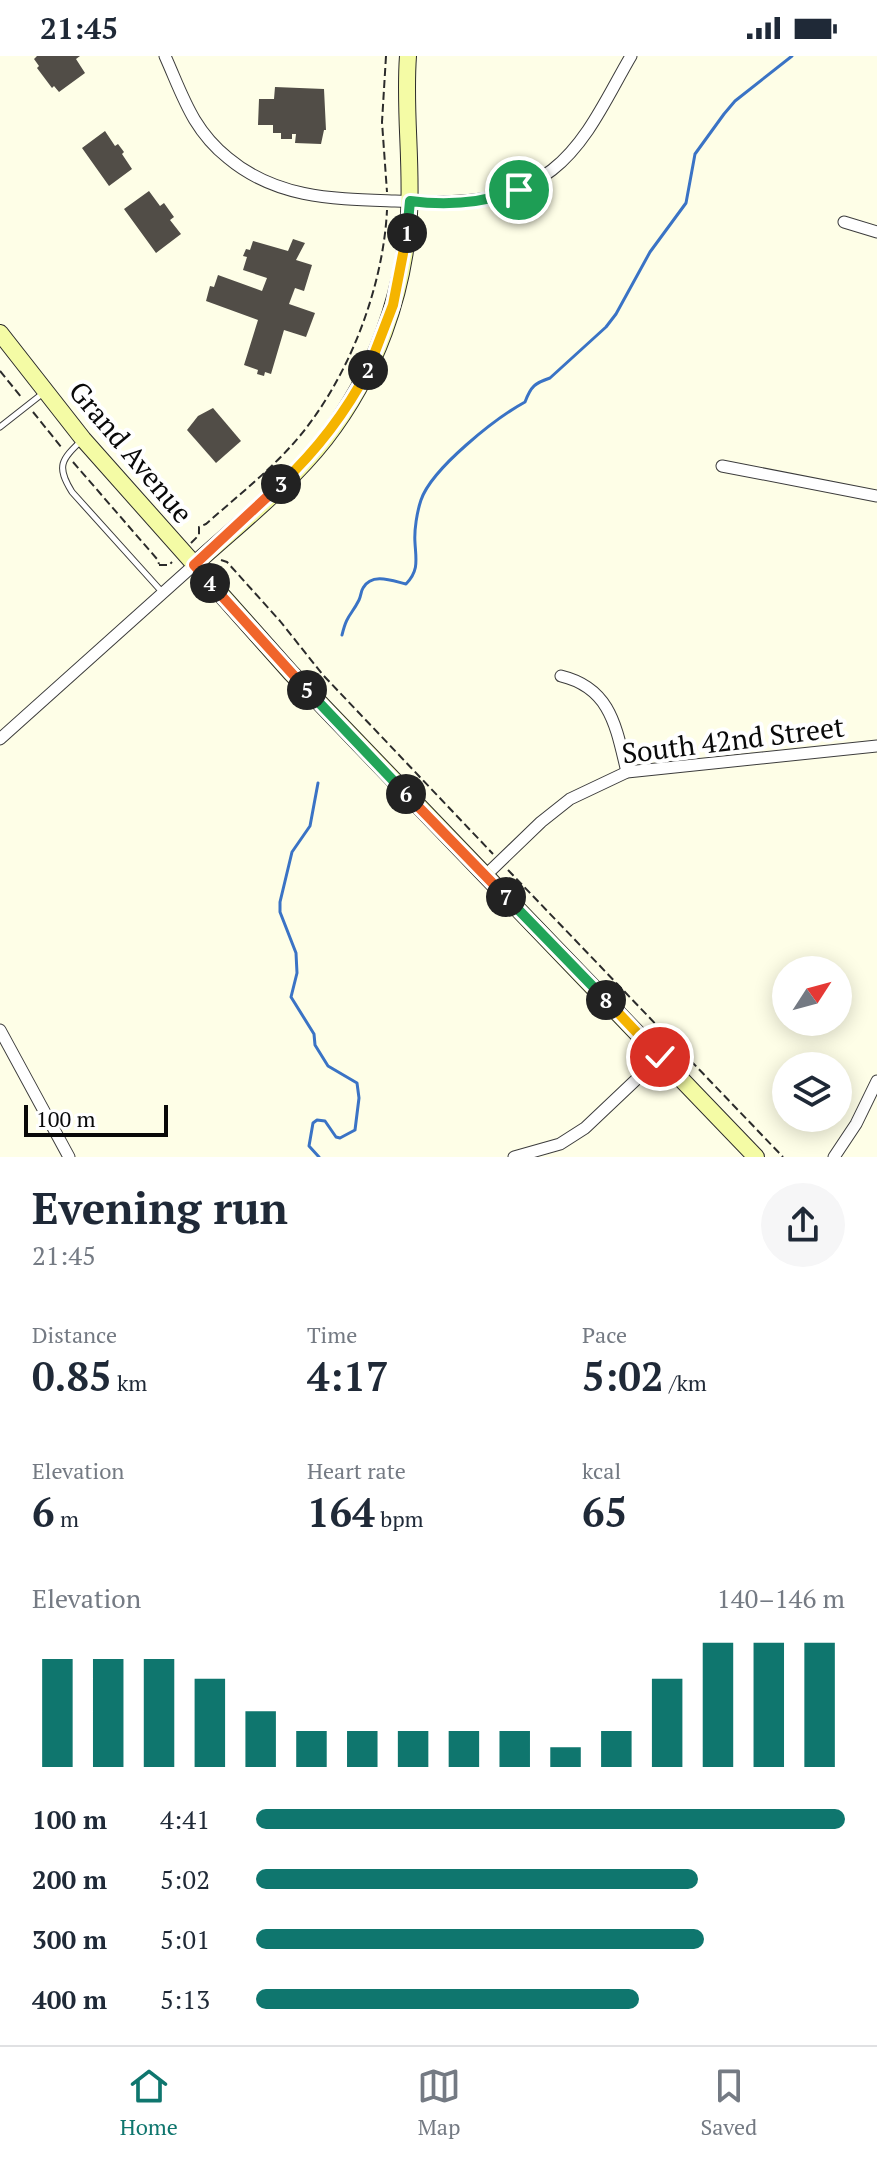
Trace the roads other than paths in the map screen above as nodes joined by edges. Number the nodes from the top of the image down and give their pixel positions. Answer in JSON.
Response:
{"nodes":[{"id":1,"x":165,"y":56,"type":"edge"},
{"id":2,"x":408,"y":56,"type":"edge"},
{"id":3,"x":631,"y":56,"type":"edge"},
{"id":4,"x":410,"y":201,"type":"junction"},
{"id":5,"x":844,"y":222,"type":"dead end"},
{"id":6,"x":877,"y":232,"type":"edge"},
{"id":7,"x":0,"y":333,"type":"edge"},
{"id":8,"x":46,"y":391,"type":"junction"},
{"id":9,"x":0,"y":427,"type":"edge"},
{"id":10,"x":83,"y":439,"type":"junction"},
{"id":11,"x":722,"y":466,"type":"dead end"},
{"id":12,"x":877,"y":496,"type":"edge"},
{"id":13,"x":194,"y":565,"type":"junction"},
{"id":14,"x":163,"y":593,"type":"junction"},
{"id":15,"x":561,"y":676,"type":"dead end"},
{"id":16,"x":0,"y":739,"type":"edge"},
{"id":17,"x":877,"y":746,"type":"edge"},
{"id":18,"x":627,"y":772,"type":"junction"},
{"id":19,"x":486,"y":875,"type":"junction"},
{"id":20,"x":0,"y":1030,"type":"edge"},
{"id":21,"x":660,"y":1057,"type":"junction"},
{"id":22,"x":877,"y":1081,"type":"edge"},
{"id":23,"x":69,"y":1157,"type":"edge"},
{"id":24,"x":514,"y":1157,"type":"edge"},
{"id":25,"x":756,"y":1157,"type":"edge"},
{"id":26,"x":834,"y":1157,"type":"edge"}],
"edges":[{"from":1,"to":4,"type":"street"},
{"from":2,"to":4,"type":"main road"},
{"from":3,"to":4,"type":"street"},
{"from":4,"to":13,"type":"main road"},
{"from":5,"to":6,"type":"street"},
{"from":7,"to":8,"type":"main road","name":"Grand Avenue"},
{"from":8,"to":9,"type":"lane"},
{"from":8,"to":10,"type":"main road","name":"Grand Avenue"},
{"from":10,"to":13,"type":"main road","name":"Grand Avenue"},
{"from":10,"to":14,"type":"lane"},
{"from":11,"to":12,"type":"street"},
{"from":13,"to":14,"type":"street"},
{"from":13,"to":19,"type":"main road","name":"Grand Avenue"},
{"from":14,"to":16,"type":"street"},
{"from":15,"to":18,"type":"street"},
{"from":17,"to":18,"type":"street","name":"South 42nd Street"},
{"from":18,"to":19,"type":"street","name":"South 42nd Street"},
{"from":19,"to":21,"type":"main road","name":"Grand Avenue"},
{"from":20,"to":23,"type":"street"},
{"from":21,"to":24,"type":"street"},
{"from":21,"to":25,"type":"main road","name":"Grand Avenue"},
{"from":22,"to":26,"type":"street"}]}
